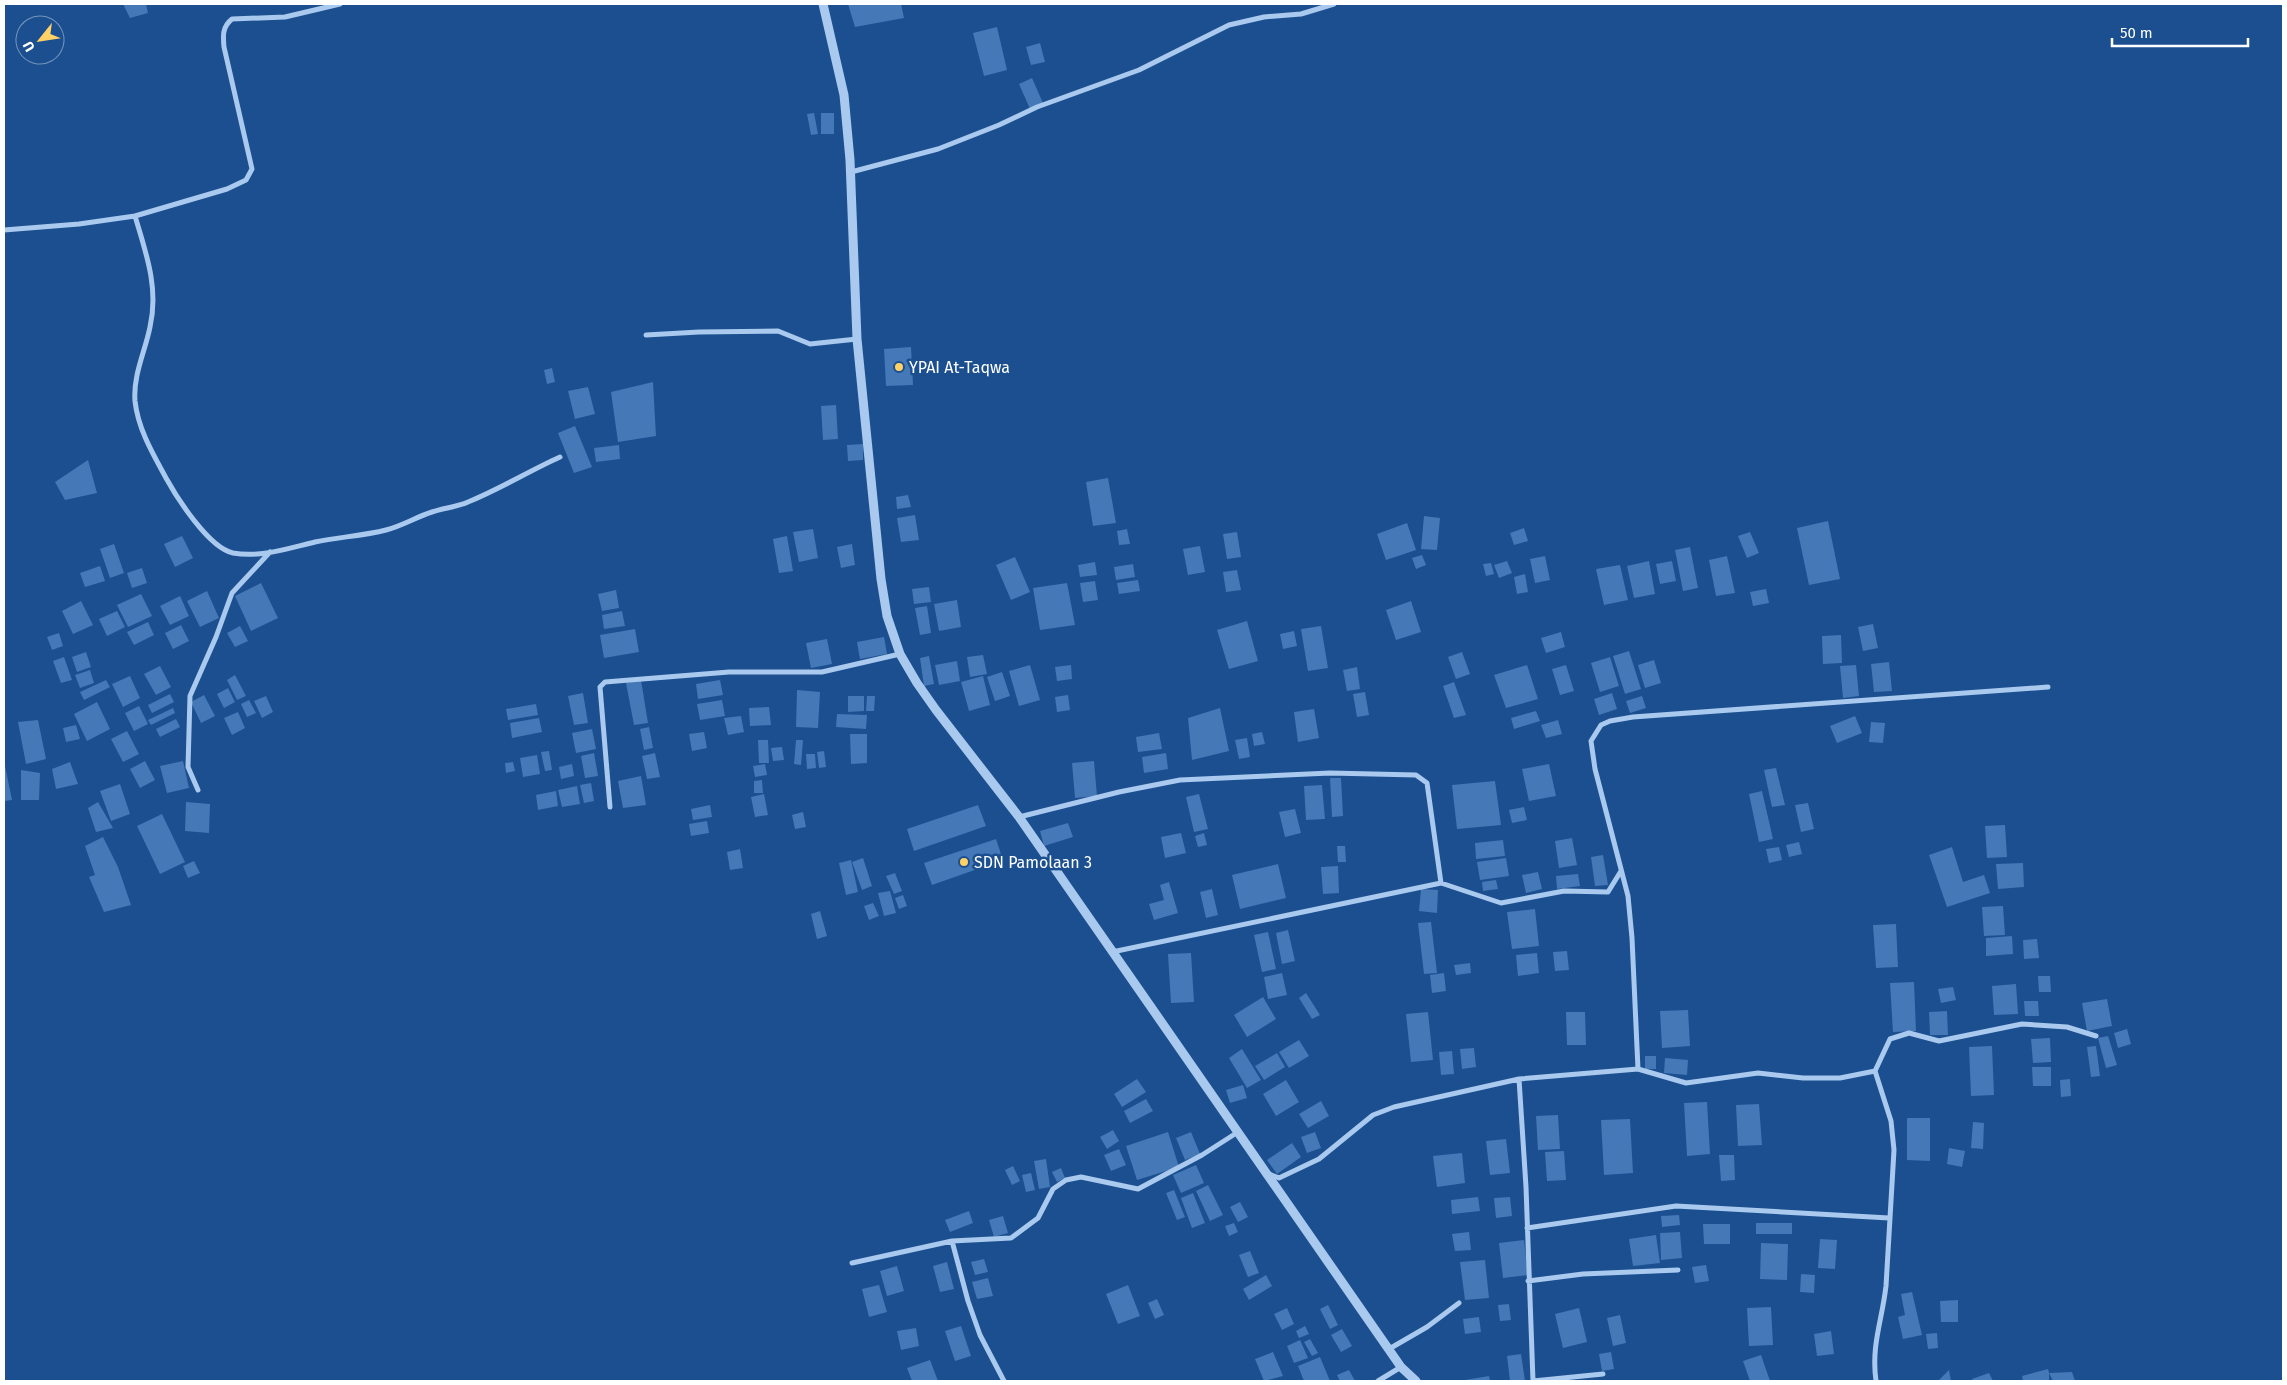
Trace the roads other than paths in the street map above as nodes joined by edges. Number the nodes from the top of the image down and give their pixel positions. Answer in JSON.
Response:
{"nodes":[{"id":1,"x":340,"y":4,"type":"edge"},
{"id":2,"x":823,"y":4,"type":"edge"},
{"id":3,"x":1334,"y":4,"type":"edge"},
{"id":4,"x":851,"y":172,"type":"junction"},
{"id":5,"x":135,"y":216,"type":"junction"},
{"id":6,"x":4,"y":230,"type":"edge"},
{"id":7,"x":646,"y":335,"type":"dead end"},
{"id":8,"x":857,"y":339,"type":"junction"},
{"id":9,"x":560,"y":457,"type":"dead end"},
{"id":10,"x":270,"y":551,"type":"junction"},
{"id":11,"x":900,"y":654,"type":"junction"},
{"id":12,"x":2048,"y":687,"type":"dead end"},
{"id":13,"x":198,"y":790,"type":"dead end"},
{"id":14,"x":610,"y":807,"type":"dead end"},
{"id":15,"x":1019,"y":817,"type":"junction"},
{"id":16,"x":1621,"y":871,"type":"junction"},
{"id":17,"x":1441,"y":883,"type":"junction"},
{"id":18,"x":1112,"y":952,"type":"junction"},
{"id":19,"x":2096,"y":1036,"type":"dead end"},
{"id":20,"x":1638,"y":1069,"type":"junction"},
{"id":21,"x":1875,"y":1071,"type":"junction"},
{"id":22,"x":1519,"y":1079,"type":"junction"},
{"id":23,"x":1238,"y":1132,"type":"junction"},
{"id":24,"x":1268,"y":1174,"type":"junction"},
{"id":25,"x":1889,"y":1218,"type":"junction"},
{"id":26,"x":1527,"y":1228,"type":"junction"},
{"id":27,"x":952,"y":1241,"type":"junction"},
{"id":28,"x":852,"y":1263,"type":"dead end"},
{"id":29,"x":1678,"y":1270,"type":"dead end"},
{"id":30,"x":1528,"y":1281,"type":"junction"},
{"id":31,"x":1459,"y":1303,"type":"dead end"},
{"id":32,"x":1389,"y":1349,"type":"junction"},
{"id":33,"x":1401,"y":1367,"type":"junction"},
{"id":34,"x":1603,"y":1374,"type":"dead end"},
{"id":35,"x":1004,"y":1381,"type":"edge"},
{"id":36,"x":1378,"y":1381,"type":"edge"},
{"id":37,"x":1416,"y":1381,"type":"edge"},
{"id":38,"x":1533,"y":1381,"type":"edge"},
{"id":39,"x":1876,"y":1381,"type":"edge"}],
"edges":[{"from":1,"to":5,"type":"street"},
{"from":2,"to":4,"type":"street"},
{"from":3,"to":4,"type":"street"},
{"from":4,"to":8,"type":"street"},
{"from":5,"to":6,"type":"street"},
{"from":5,"to":10,"type":"street"},
{"from":7,"to":8,"type":"street"},
{"from":8,"to":11,"type":"street"},
{"from":9,"to":10,"type":"street"},
{"from":10,"to":13,"type":"street"},
{"from":11,"to":14,"type":"street"},
{"from":11,"to":15,"type":"street"},
{"from":12,"to":16,"type":"street"},
{"from":15,"to":17,"type":"street"},
{"from":15,"to":18,"type":"street"},
{"from":16,"to":17,"type":"street"},
{"from":16,"to":20,"type":"street"},
{"from":17,"to":18,"type":"street"},
{"from":18,"to":23,"type":"street"},
{"from":19,"to":21,"type":"street"},
{"from":20,"to":21,"type":"street"},
{"from":20,"to":22,"type":"street"},
{"from":21,"to":25,"type":"street"},
{"from":22,"to":24,"type":"street"},
{"from":22,"to":26,"type":"street"},
{"from":23,"to":24,"type":"street"},
{"from":23,"to":27,"type":"street"},
{"from":24,"to":32,"type":"street"},
{"from":25,"to":26,"type":"street"},
{"from":25,"to":39,"type":"street"},
{"from":26,"to":30,"type":"street"},
{"from":27,"to":28,"type":"street"},
{"from":27,"to":35,"type":"street"},
{"from":29,"to":30,"type":"street"},
{"from":30,"to":38,"type":"street"},
{"from":31,"to":32,"type":"street"},
{"from":32,"to":33,"type":"street"},
{"from":33,"to":36,"type":"street"},
{"from":33,"to":37,"type":"street"},
{"from":34,"to":38,"type":"street"}]}
